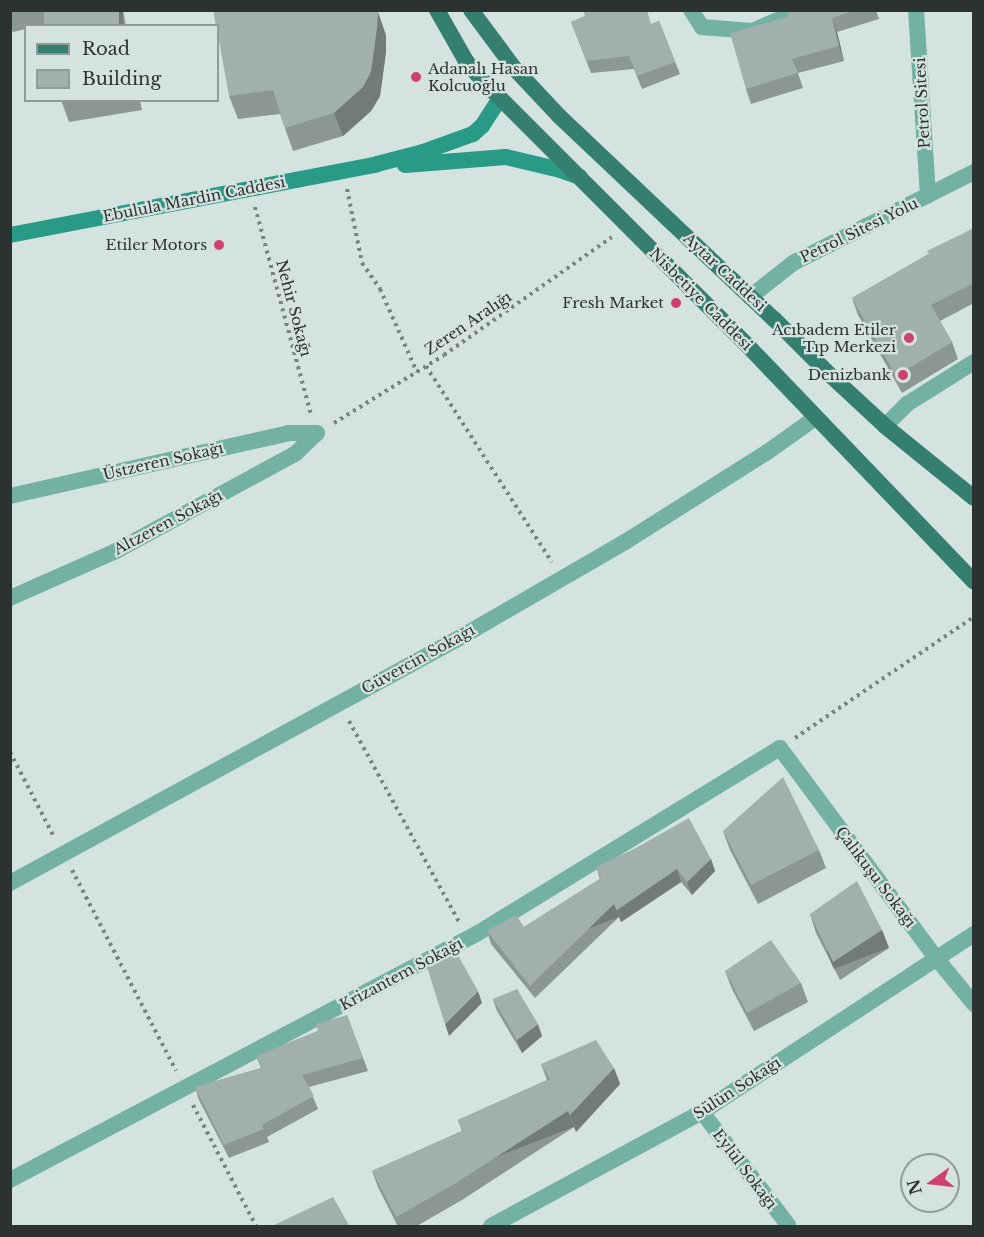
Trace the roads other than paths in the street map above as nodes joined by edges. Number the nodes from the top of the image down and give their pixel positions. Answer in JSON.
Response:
{"nodes":[{"id":1,"x":437,"y":10,"type":"edge"},
{"id":2,"x":471,"y":10,"type":"edge"},
{"id":3,"x":691,"y":10,"type":"edge"},
{"id":4,"x":801,"y":10,"type":"edge"},
{"id":5,"x":916,"y":10,"type":"edge"},
{"id":6,"x":514,"y":68,"type":"junction"},
{"id":7,"x":500,"y":98,"type":"junction"},
{"id":8,"x":377,"y":164,"type":"junction"},
{"id":9,"x":974,"y":171,"type":"edge"},
{"id":10,"x":583,"y":178,"type":"junction"},
{"id":11,"x":928,"y":196,"type":"junction"},
{"id":12,"x":10,"y":235,"type":"edge"},
{"id":13,"x":750,"y":297,"type":"junction"},
{"id":14,"x":974,"y":362,"type":"edge"},
{"id":15,"x":815,"y":418,"type":"junction"},
{"id":16,"x":885,"y":426,"type":"junction"},
{"id":17,"x":317,"y":433,"type":"joint"},
{"id":18,"x":10,"y":496,"type":"edge"},
{"id":19,"x":974,"y":498,"type":"edge"},
{"id":20,"x":974,"y":582,"type":"edge"},
{"id":21,"x":10,"y":598,"type":"edge"},
{"id":22,"x":780,"y":748,"type":"joint"},
{"id":23,"x":10,"y":883,"type":"edge"},
{"id":24,"x":974,"y":934,"type":"edge"},
{"id":25,"x":936,"y":958,"type":"junction"},
{"id":26,"x":974,"y":1004,"type":"edge"},
{"id":27,"x":702,"y":1112,"type":"junction"},
{"id":28,"x":10,"y":1180,"type":"edge"},
{"id":29,"x":491,"y":1227,"type":"edge"},
{"id":30,"x":789,"y":1227,"type":"edge"}],
"edges":[{"from":1,"to":7,"type":"main road","name":"Nisbetiye Caddesi"},
{"from":2,"to":6,"type":"main road"},
{"from":3,"to":4,"type":"street"},
{"from":5,"to":11,"type":"street","name":"Petrol Sitesi"},
{"from":6,"to":7,"type":"main road"},
{"from":6,"to":13,"type":"main road","name":"Aytar Caddesi"},
{"from":7,"to":8,"type":"main road"},
{"from":7,"to":10,"type":"main road","name":"Nisbetiye Caddesi"},
{"from":8,"to":10,"type":"main road"},
{"from":8,"to":12,"type":"main road","name":"Ebulula Mardin Caddesi"},
{"from":9,"to":11,"type":"street","name":"Petrol Sitesi Yolu"},
{"from":10,"to":15,"type":"main road","name":"Nisbetiye Caddesi"},
{"from":11,"to":13,"type":"street","name":"Petrol Sitesi Yolu"},
{"from":13,"to":16,"type":"main road","name":"Aytar Caddesi"},
{"from":14,"to":16,"type":"street"},
{"from":15,"to":20,"type":"main road","name":"Nisbetiye Caddesi"},
{"from":15,"to":23,"type":"street","name":"Güvercin Sokağı"},
{"from":16,"to":19,"type":"main road","name":"Aytar Caddesi"},
{"from":17,"to":18,"type":"street","name":"Üstzeren Sokağı"},
{"from":17,"to":21,"type":"street","name":"Altzeren Sokağı"},
{"from":22,"to":25,"type":"street","name":"Çalıkuşu Sokağı"},
{"from":22,"to":28,"type":"street","name":"Krizantem Sokağı"},
{"from":24,"to":25,"type":"street","name":"Sülün Sokağı"},
{"from":25,"to":26,"type":"street","name":"Çalıkuşu Sokağı"},
{"from":25,"to":27,"type":"street","name":"Sülün Sokağı"},
{"from":27,"to":29,"type":"street","name":"Sülün Sokağı"},
{"from":27,"to":30,"type":"street","name":"Eylül Sokağı"}]}
